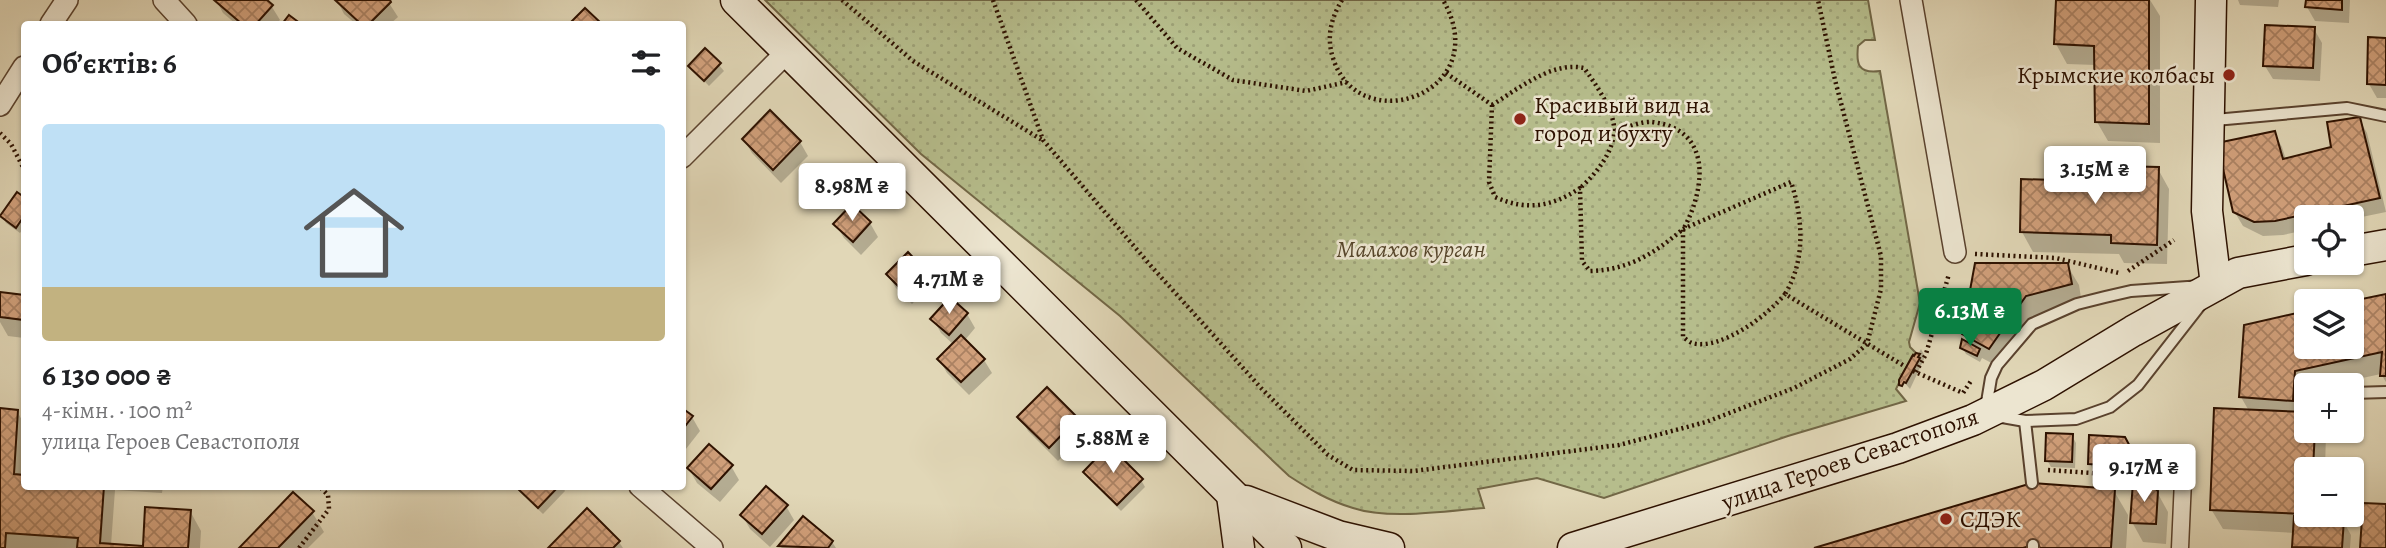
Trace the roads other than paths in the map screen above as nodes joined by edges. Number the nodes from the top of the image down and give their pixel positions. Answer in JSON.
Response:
{"nodes":[{"id":1,"x":67,"y":0,"type":"edge"},
{"id":2,"x":164,"y":0,"type":"edge"},
{"id":3,"x":736,"y":0,"type":"edge"},
{"id":4,"x":1911,"y":0,"type":"edge"},
{"id":5,"x":2211,"y":0,"type":"edge"},
{"id":6,"x":53,"y":21,"type":"edge"},
{"id":7,"x":183,"y":21,"type":"edge"},
{"id":8,"x":788,"y":51,"type":"junction"},
{"id":9,"x":21,"y":72,"type":"edge"},
{"id":10,"x":0,"y":105,"type":"edge"},
{"id":11,"x":2386,"y":116,"type":"edge"},
{"id":12,"x":2214,"y":120,"type":"dead end"},
{"id":13,"x":686,"y":154,"type":"edge"},
{"id":14,"x":2386,"y":245,"type":"edge"},
{"id":15,"x":2364,"y":249,"type":"edge"},
{"id":16,"x":1955,"y":252,"type":"road end"},
{"id":17,"x":2294,"y":262,"type":"edge"},
{"id":18,"x":2216,"y":285,"type":"junction"},
{"id":19,"x":2386,"y":392,"type":"edge"},
{"id":20,"x":2364,"y":393,"type":"edge"},
{"id":21,"x":1985,"y":414,"type":"junction"},
{"id":22,"x":2025,"y":421,"type":"junction"},
{"id":23,"x":2183,"y":480,"type":"road end"},
{"id":24,"x":2032,"y":484,"type":"dead end"},
{"id":25,"x":645,"y":490,"type":"edge"},
{"id":26,"x":1232,"y":495,"type":"junction"},
{"id":27,"x":712,"y":548,"type":"edge"},
{"id":28,"x":1238,"y":548,"type":"edge"},
{"id":29,"x":1286,"y":548,"type":"edge"},
{"id":30,"x":1389,"y":548,"type":"edge"},
{"id":31,"x":1573,"y":548,"type":"edge"},
{"id":32,"x":2180,"y":548,"type":"edge"}],
"edges":[{"from":1,"to":6,"type":"street"},
{"from":2,"to":7,"type":"street"},
{"from":3,"to":8,"type":"main road"},
{"from":4,"to":16,"type":"street"},
{"from":5,"to":18,"type":"main road"},
{"from":8,"to":13,"type":"street"},
{"from":8,"to":26,"type":"main road"},
{"from":9,"to":10,"type":"street"},
{"from":11,"to":12,"type":"lane"},
{"from":14,"to":15,"type":"main road"},
{"from":17,"to":18,"type":"main road","name":"улица Героев Севастополя"},
{"from":18,"to":21,"type":"main road","name":"улица Героев Севастополя"},
{"from":18,"to":21,"type":"lane"},
{"from":18,"to":22,"type":"lane"},
{"from":19,"to":20,"type":"lane"},
{"from":21,"to":22,"type":"lane"},
{"from":21,"to":31,"type":"main road","name":"улица Героев Севастополя"},
{"from":22,"to":24,"type":"lane"},
{"from":23,"to":32,"type":"street"},
{"from":25,"to":27,"type":"street"},
{"from":26,"to":28,"type":"main road"},
{"from":26,"to":29,"type":"main road"},
{"from":26,"to":30,"type":"main road"}]}
